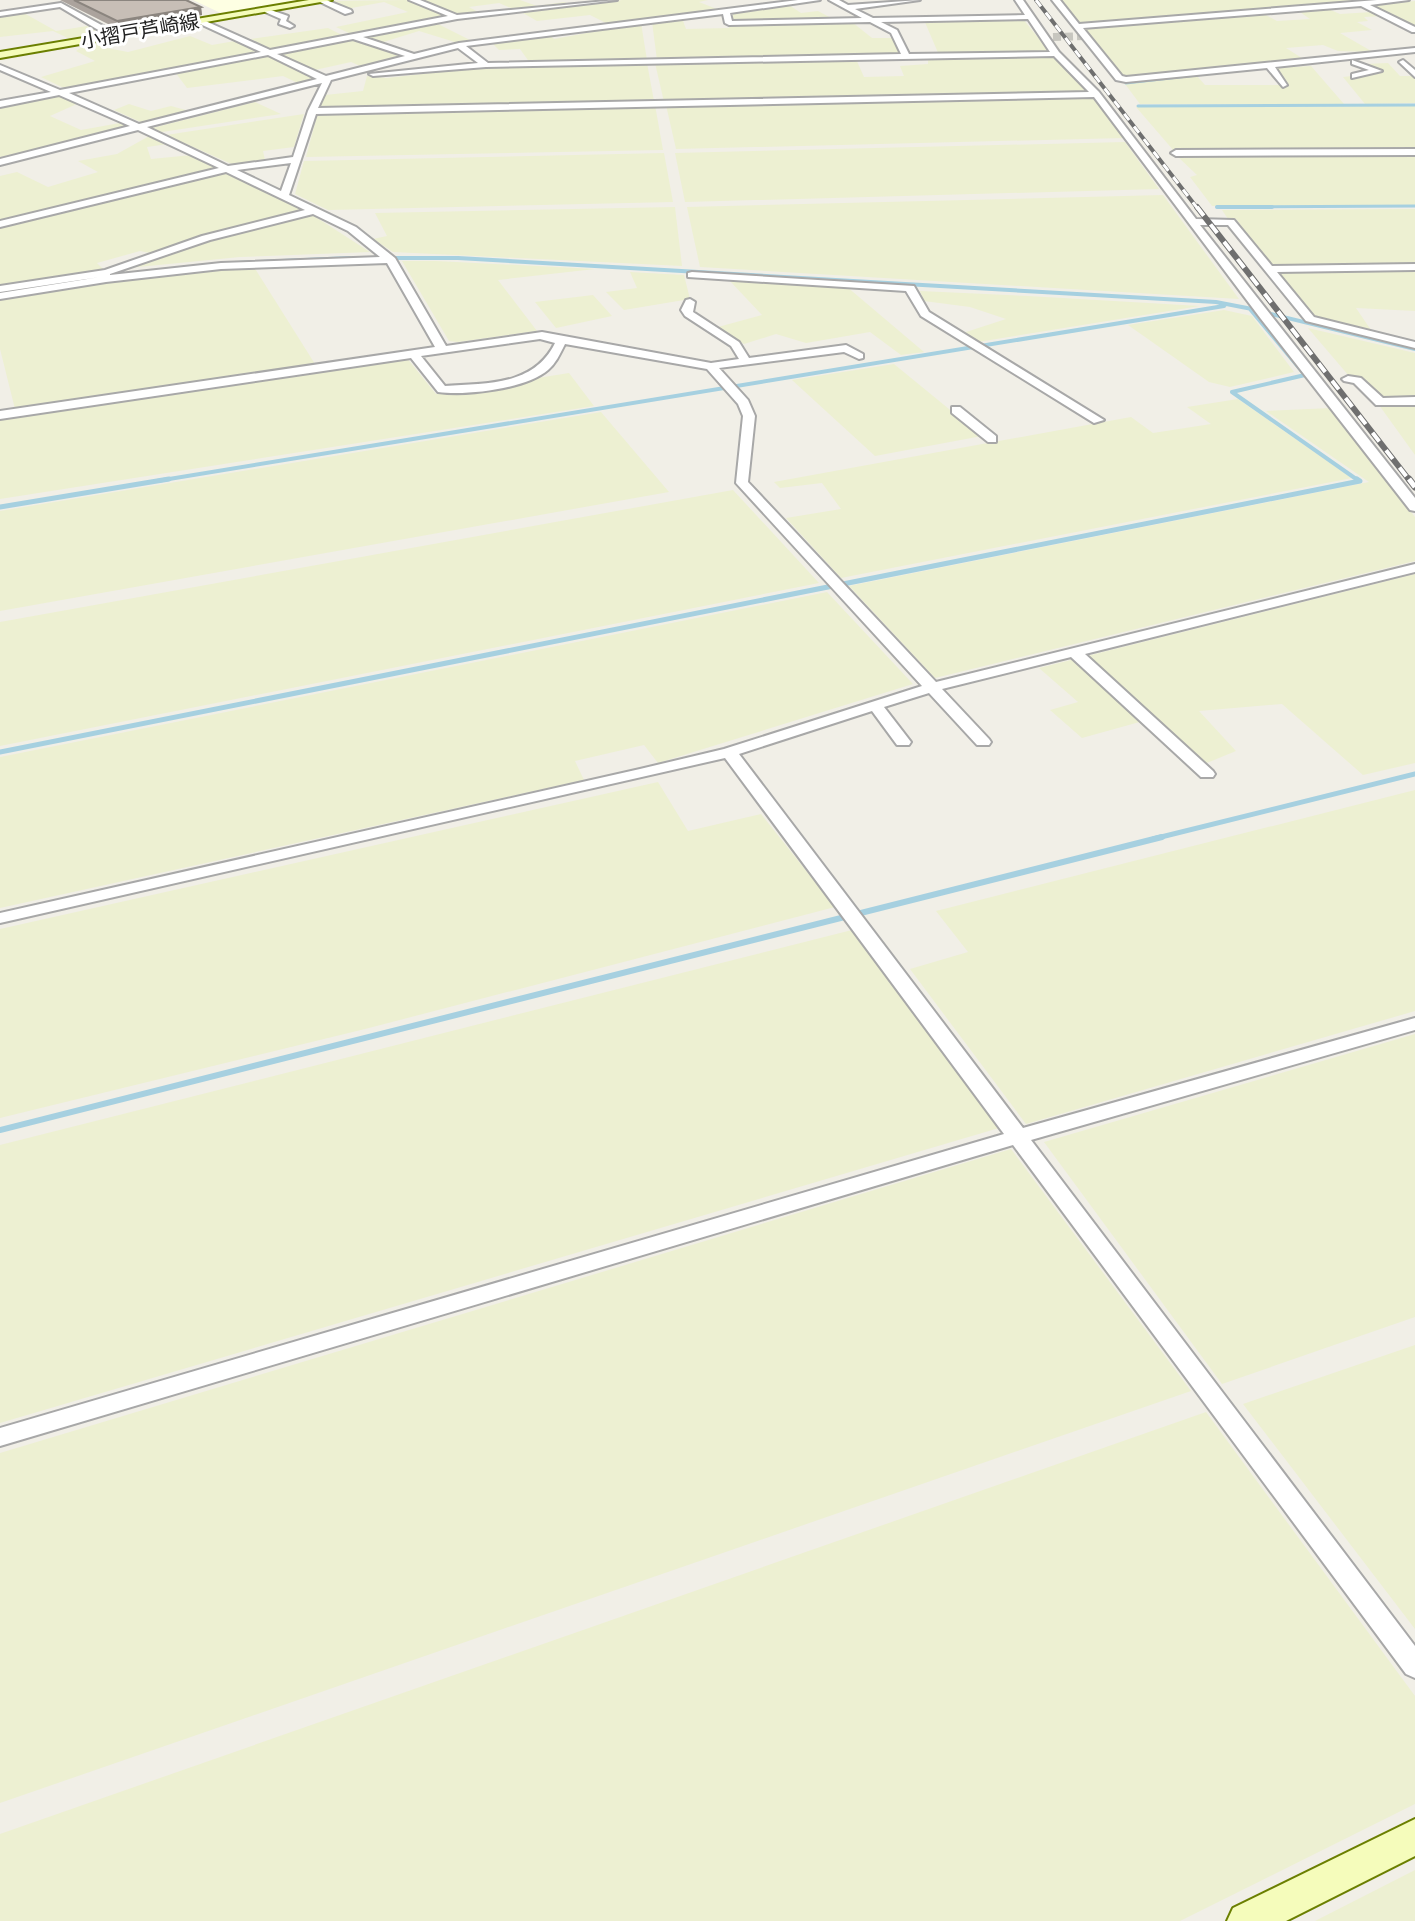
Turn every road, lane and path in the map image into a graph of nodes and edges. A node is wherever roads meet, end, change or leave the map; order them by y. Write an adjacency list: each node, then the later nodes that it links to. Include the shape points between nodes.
1 (325, 0): 12 (main road, 小摺戸芦崎線); 14 (street)
2 (413, 0): 17 (street)
3 (613, 0): 17 (street)
4 (816, 0): 13 (street)
5 (833, 0): 11 (street)
6 (913, 0): 11 (street)
7 (1019, 0): 19 (street)
8 (1056, 0): 22 (street)
9 (1405, 0): 10 (street)
10 (1358, 2): 22 (street); 24 (street)
11 (848, 7): 18 (street)
12 (268, 10): 16 (main road, 小摺戸芦崎線); 21 (street)
13 (726, 11): 18 (street, via 729,23); 27 (street)
14 (348, 12)
15 (0, 14): 25 (street, via 61,5)
16 (203, 16): 25 (main road, 小摺戸芦崎線); 30 (street)
17 (457, 17): 20 (street); 26 (street)
18 (873, 20): 19 (street); 33 (street, via 894,32)
19 (1031, 20): 31 (street); 36 (street, via 1051,37)
20 (472, 23)
21 (290, 26)
22 (1078, 26): 43 (street, via 1119,78)
23 (486, 29): 27 (street)
24 (1415, 30)
25 (113, 35): 32 (main road, 小摺戸芦崎線)
26 (352, 36): 30 (street); 34 (street)
27 (509, 37): 28 (street)
28 (459, 45): 34 (street); 39 (street)
29 (1415, 50): 35 (street)
30 (268, 52): 46 (street); 49 (street)
31 (1056, 54): 33 (street); 36 (street)
32 (0, 55)
33 (906, 56): 39 (street)
34 (414, 57): 42 (street)
35 (1350, 60): 37 (street); 40 (street); 45 (street, via 1378,71)
36 (1063, 62): 50 (street)
37 (1403, 62): 38 (street); 44 (street)
38 (1415, 62)
39 (486, 65): 42 (street, via 394,75)
40 (1270, 66): 43 (street); 48 (street)
41 (2, 69): 49 (street)
42 (358, 72): 46 (street)
43 (1209, 72): 47 (street)
44 (1415, 75)
45 (1355, 76)
46 (327, 80): 52 (street); 53 (street)
47 (1218, 84)
48 (1283, 85)
49 (62, 92): 51 (street); 53 (street)
50 (1096, 94): 52 (street); 61 (street)
51 (0, 104)
52 (312, 111): 56 (street)
53 (143, 128): 57 (street); 58 (street)
54 (1415, 152): 55 (street)
55 (1176, 153)
56 (297, 159): 58 (street); 59 (street)
57 (0, 162)
58 (230, 168): 59 (street); 62 (street)
59 (285, 194): 60 (street)
60 (316, 210): 63 (street, via 352,229); 67 (street, via 206,238)
61 (1195, 222): 65 (street, via 1231,222); 84 (street)
62 (0, 224)
63 (391, 260): 67 (street); 73 (street)
64 (1415, 267): 65 (street)
65 (1269, 269): 72 (street, via 1310,319)
66 (692, 275): 82 (street, via 910,288 925,314)
67 (105, 276): 68 (street); 69 (street)
68 (0, 289)
69 (0, 296)
70 (690, 302): 76 (street, via 689,314 735,344)
71 (561, 341): 73 (street, via 542,335); 74 (street, via 556,359 527,379 442,390); 77 (street)
72 (1415, 345)
73 (442, 349): 74 (street)
74 (413, 353): 81 (street)
75 (859, 356): 76 (street, via 846,348)
76 (746, 362): 77 (street)
77 (711, 366): 87 (street, via 749,416 742,483)
78 (1348, 379): 79 (street, via 1357,380 1380,402)
79 (1415, 401)
80 (956, 410): 83 (street)
81 (0, 415)
82 (1098, 420)
83 (992, 439)
84 (1415, 507)
85 (1415, 568): 86 (street)
86 (1074, 652): 87 (street); 92 (street)
87 (930, 688): 88 (street); 90 (street)
88 (874, 704): 89 (street); 91 (street)
89 (903, 742)
90 (983, 742)
91 (729, 752): 93 (street); 95 (street)
92 (1207, 774)
93 (0, 918)
94 (1415, 1024): 95 (street)
95 (1020, 1136): 96 (street); 97 (street)
96 (0, 1437)
97 (1415, 1666)
98 (1415, 1837): 99 (main road)
99 (1246, 1921)

